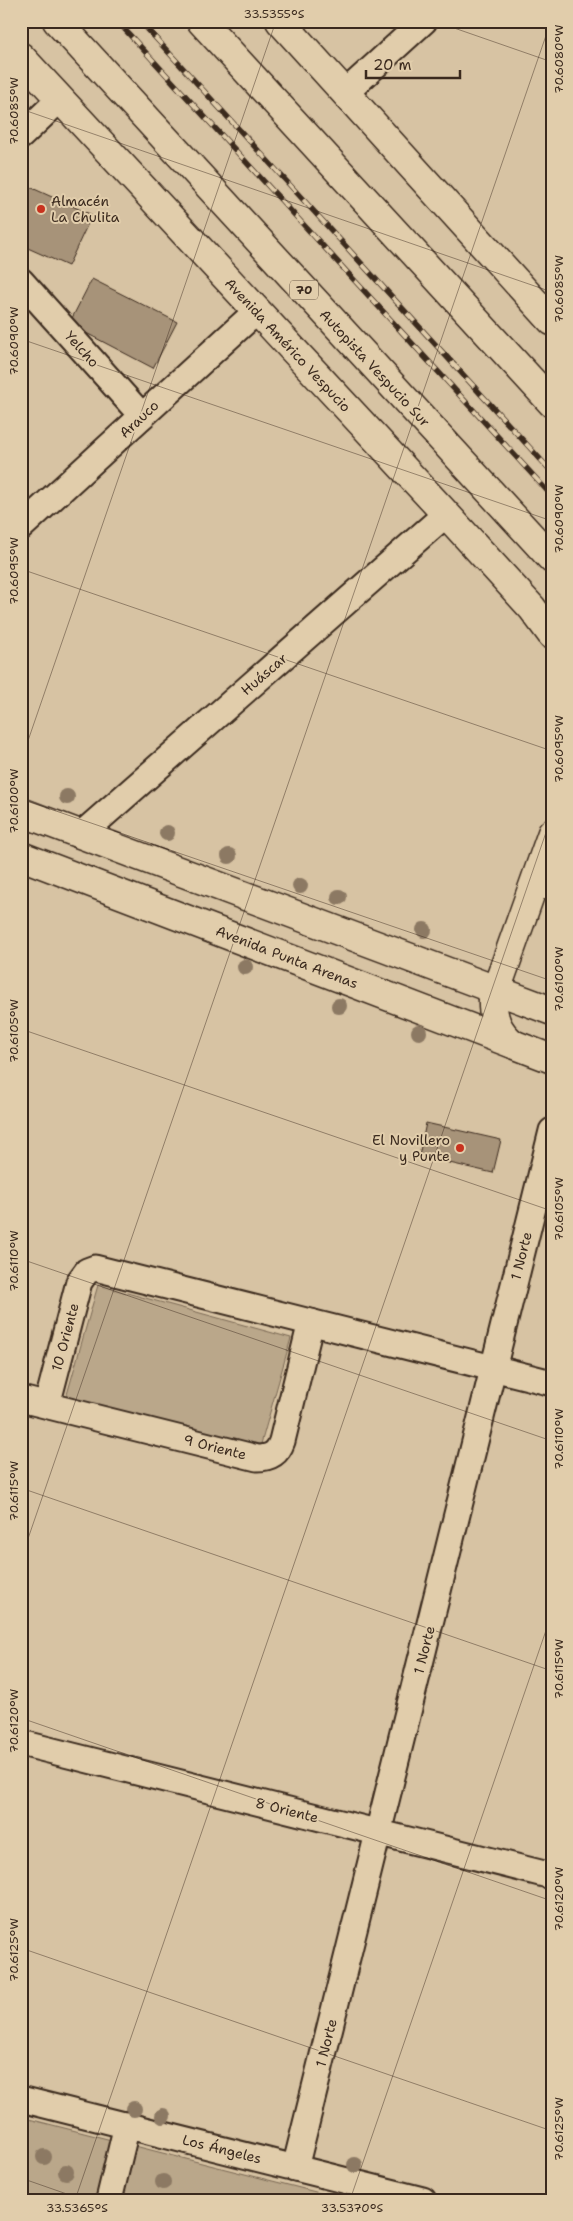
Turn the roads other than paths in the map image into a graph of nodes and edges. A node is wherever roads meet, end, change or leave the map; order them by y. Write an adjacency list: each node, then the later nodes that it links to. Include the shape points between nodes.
1 (57, 21): 16 (main road, Autopista Vespucio Sur / 70)
2 (201, 21): 12 (main road)
3 (280, 21): 6 (main road)
4 (424, 21): 6 (street)
5 (21, 57): 7 (main road, Avenida Américo Vespucio)
6 (345, 94): 11 (main road)
7 (60, 99): 8 (street); 10 (main road, Avenida Américo Vespucio)
8 (21, 136)
9 (21, 281): 13 (street, Yelcho)
10 (257, 311): 13 (street, Arauco); 14 (main road, Avenida Américo Vespucio)
11 (552, 322)
12 (552, 403)
13 (142, 416): 15 (street, Arauco)
14 (446, 514): 17 (main road, Avenida Américo Vespucio, via 532,608); 20 (street, Huáscar)
15 (21, 527)
16 (552, 559)
17 (552, 635)
18 (21, 812): 20 (main road)
19 (552, 833): 22 (main road)
20 (82, 834): 23 (main road)
21 (21, 856): 25 (main road, Avenida Punta Arenas)
22 (541, 894): 23 (main road)
23 (495, 989): 24 (main road); 25 (main road, via 495,1020)
24 (552, 1011)
25 (512, 1044): 26 (main road, Avenida Punta Arenas)
26 (552, 1059)
27 (552, 1131): 29 (street, 1 Norte)
28 (311, 1322): 29 (street); 32 (street, 10 Oriente, via 95,1268 87,1271 79,1282); 32 (street, 9 Oriente, via 282,1441 279,1449 266,1458)
29 (493, 1368): 30 (street); 34 (street, 1 Norte)
30 (552, 1383)
31 (21, 1399): 32 (street, 9 Oriente)
32 (47, 1405)
33 (21, 1743): 34 (street, 8 Oriente)
34 (378, 1833): 35 (street, 8 Oriente); 38 (street, 1 Norte)
35 (552, 1876)
36 (21, 2099): 37 (street, Los Ángeles)
37 (127, 2125): 38 (street, Los Ángeles); 40 (street)
38 (295, 2168): 39 (street, Los Ángeles)
39 (384, 2195): 41 (street, Los Ángeles)
40 (109, 2200)
41 (423, 2200)

